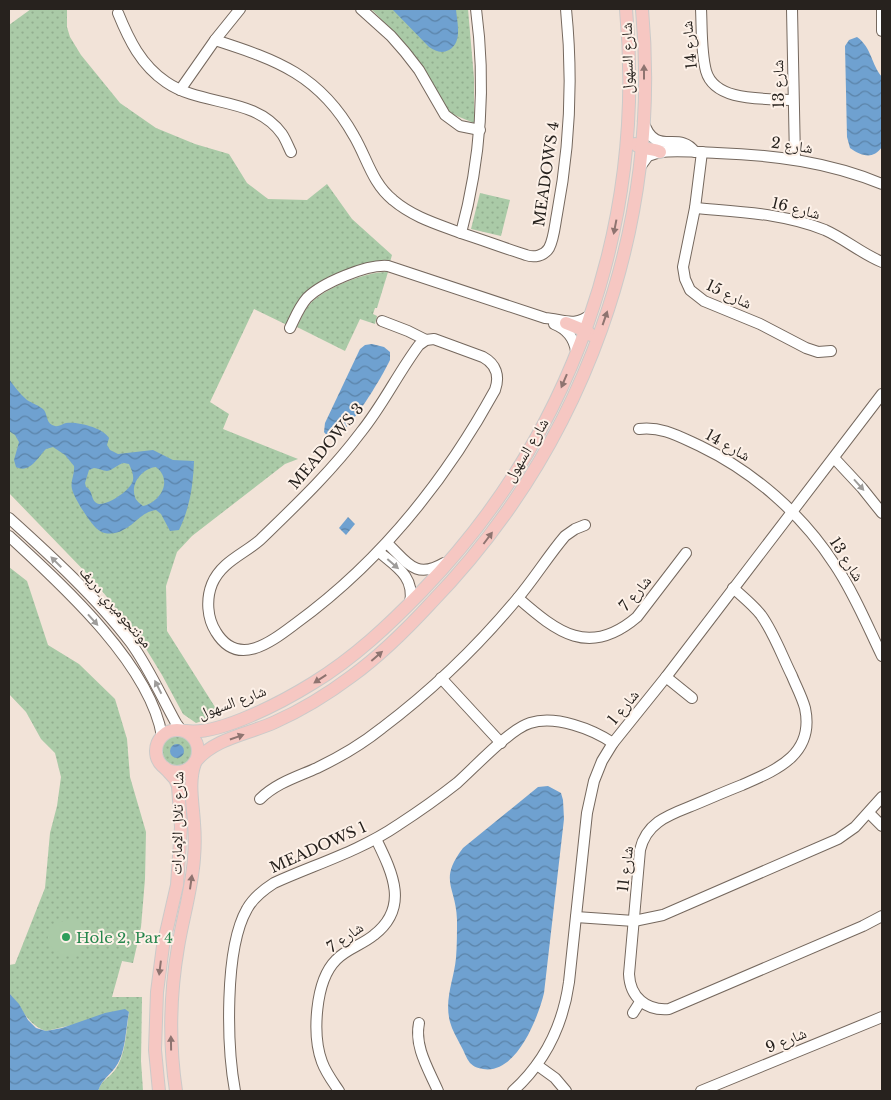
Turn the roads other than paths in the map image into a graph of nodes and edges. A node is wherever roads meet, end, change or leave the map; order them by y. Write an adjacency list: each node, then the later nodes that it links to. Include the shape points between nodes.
1 (240, 9): 12 (street)
2 (361, 9): 17 (street, via 406,52 445,115 460,126)
3 (476, 9): 17 (street, via 481,71)
4 (566, 9): 26 (street, MEADOWS 4, via 570,84 568,128 561,193 549,248 541,255 531,257)
5 (626, 9): 13 (main road, شارع السهول)
6 (642, 9): 16 (main road, شارع السهول, one-way to 6)
7 (701, 9): 15 (street, شارع 14, via 705,65 714,85 733,95)
8 (792, 9): 15 (street, شارع 13)
9 (882, 9): 11 (street)
10 (118, 13): 14 (street, via 142,59 166,82)
11 (882, 31)
12 (215, 40): 14 (street); 26 (street, MEADOWS 4, via 273,60 312,84 344,118 372,175 391,199 416,216)
13 (630, 70): 18 (main road, via 633,138); 28 (main road, شارع السهول, one-way to 28, via 620,198 607,262)
14 (180, 90): 20 (street, via 248,108 262,115 283,135)
15 (793, 100): 22 (street, شارع 13)
16 (643, 121): 18 (main road, شارع السهول); 19 (street, via 650,137)
17 (480, 130): 26 (street, via 474,179)
18 (641, 148): 19 (main road); 23 (main road, شارع السهول)
19 (664, 149): 21 (street, via 685,144); 21 (street, via 675,157); 23 (street, via 648,156)
20 (291, 152)
21 (696, 152): 22 (street, شارع 2); 25 (street, شارع 15)
22 (795, 160): 24 (street, شارع 2, via 844,170)
23 (640, 167): 37 (main road, شارع السهول, one-way to 23, via 596,344 621,268)
24 (882, 184)
25 (695, 208): 27 (street, شارع 16, via 793,220 836,235); 36 (street, شارع 15, via 683,267 685,279 694,294 806,348 818,352)
26 (461, 232)
27 (882, 262)
28 (591, 314): 31 (street, via 577,322); 33 (main road, شارع السهول)
29 (545, 318): 31 (street); 32 (street, via 388,266 376,266 362,269 314,292 302,305); 35 (street, via 569,334)
30 (382, 321): 34 (street)
31 (566, 322): 33 (main road)
32 (290, 328)
33 (585, 330): 35 (main road, شارع السهول); 37 (main road, via 592,339)
34 (426, 340): 46 (street, MEADOWS 3, via 434,339 489,360 496,371 497,384 457,453); 47 (street, MEADOWS 3, via 416,348 361,432 320,482 256,543 219,571 209,594 213,628 234,649 246,650 264,645 320,605)
35 (576, 351): 49 (main road, شارع السهول, one-way to 49, via 562,388 526,456)
36 (831, 351)
37 (575, 392): 63 (main road, شارع السهول, one-way to 37, via 213,746 276,722 322,697 381,652 421,614 464,567 508,510 542,458)
38 (882, 394): 40 (street, شارع 1)
39 (640, 429): 41 (street, شارع 14, via 663,429 716,454 757,480)
40 (834, 458): 41 (street, شارع 1); 42 (street, one-way to 42)
41 (791, 512): 52 (street, شارع 1); 55 (street, شارع 13, via 835,564)
42 (882, 513)
43 (9, 518): 59 (street, مونتجوميري دريف, one-way to 43, via 176,723 144,662 121,631)
44 (585, 525): 53 (street, via 565,536)
45 (9, 536): 60 (street, مونتجوميري دريف, one-way to 60, via 73,598 120,652 156,711)
46 (387, 543): 47 (street, MEADOWS 3); 50 (street)
47 (379, 552): 51 (street, one-way to 51)
48 (686, 553): 53 (street, شارع 7, via 637,617 607,635 584,637 561,632)
49 (451, 560): 50 (street, via 432,570); 54 (main road, شارع السهول)
50 (414, 568): 51 (street)
51 (406, 577): 54 (street, via 412,590)
52 (733, 588): 56 (street, شارع 1); 72 (street, شارع 11, via 754,608 770,631 802,699 809,731 783,766 664,817 653,825 640,850)
53 (518, 598): 57 (street)
54 (410, 603): 59 (main road, شارع السهول, one-way to 59, via 344,663 296,693 212,730)
55 (882, 656)
56 (666, 677): 58 (street); 62 (street, شارع 1)
57 (442, 678): 61 (street); 66 (street, via 366,740 277,786)
58 (692, 698)
59 (184, 730): 60 (main road, via 171,730); 63 (main road, via 198,744)
60 (162, 736): 64 (main road, via 156,753)
61 (501, 743): 62 (street, MEADOWS 1, via 521,726 545,721 584,727); 69 (street, MEADOWS 1, via 443,794)
62 (614, 743): 71 (street, شارع 1, via 598,771 588,802)
63 (195, 762): 64 (main road, via 181,772); 79 (main road, شارع تلال الإمارات, one-way to 63, via 171,1051 173,994 177,950 194,858 191,776)
64 (165, 768): 78 (main road, شارع تلال الإمارات, one-way to 78, via 178,786 182,827 177,885 163,946 157,992)
65 (882, 797): 67 (street)
66 (260, 799)
67 (869, 813): 68 (street); 72 (street, via 847,834 829,844 663,915)
68 (882, 826)
69 (376, 839): 80 (street, MEADOWS 1, via 274,882 262,890 247,910 238,934 230,1001 229,1042); 81 (street, شارع 7, via 393,876 393,908 375,935 342,954 330,966 318,996 319,1054)
70 (882, 916): 73 (street, via 669,1009 654,1008)
71 (576, 917): 72 (street); 77 (street, شارع 1, via 566,1004 556,1032)
72 (634, 920): 73 (street, شارع 11, via 629,982)
73 (640, 1002): 74 (street)
74 (634, 1013)
75 (882, 1017): 85 (street, شارع 9)
76 (419, 1023): 82 (street, via 419,1044)
77 (537, 1065): 83 (street, شارع 1); 84 (street)
78 (158, 1091)
79 (176, 1091)
80 (235, 1091)
81 (339, 1091)
82 (438, 1091)
83 (513, 1091)
84 (566, 1091)
85 (700, 1091)

